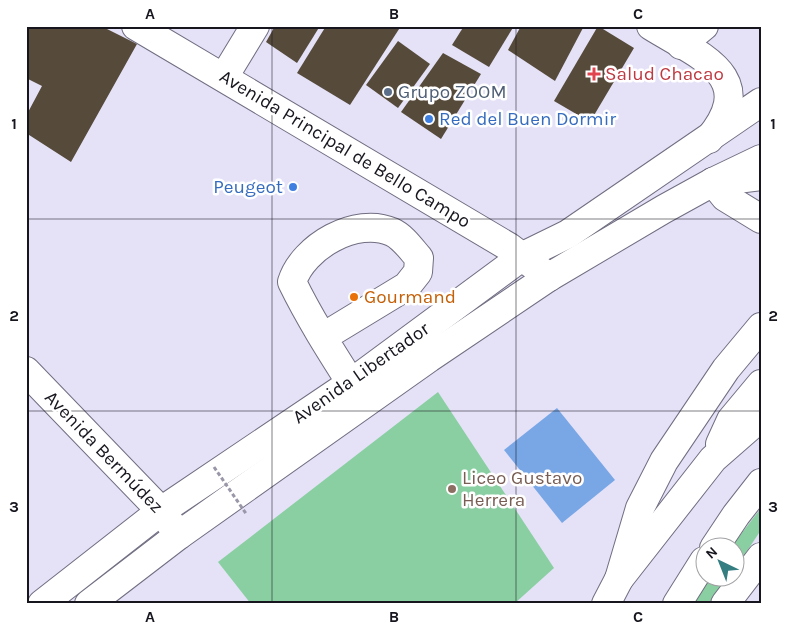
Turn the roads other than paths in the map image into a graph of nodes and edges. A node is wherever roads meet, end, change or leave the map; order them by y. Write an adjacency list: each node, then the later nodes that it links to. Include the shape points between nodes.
1 (651, 26): 5 (main road)
2 (704, 26): 5 (main road)
3 (153, 30): 6 (main road, Avenida Principal de Bello Campo)
4 (245, 30): 6 (main road)
5 (682, 45): 8 (main road, via 714,67 728,84 728,109)
6 (224, 77): 13 (main road, Avenida Principal de Bello Campo)
7 (761, 102): 8 (main road, Avenida Libertador)
8 (709, 139): 13 (main road, Avenida Libertador, via 568,234)
9 (761, 160): 11 (main road, Avenida Libertador)
10 (761, 176): 11 (main road)
11 (712, 182): 12 (main road, via 725,197); 14 (main road, Avenida Libertador)
12 (761, 219)
13 (523, 256): 14 (main road, Avenida Principal de Bello Campo); 18 (main road, Avenida Libertador)
14 (549, 277): 24 (main road, Avenida Libertador)
15 (761, 327): 28 (main road, via 726,369 664,461 640,508)
16 (323, 337): 16 (main road, via 407,286 418,272 419,258 402,239 372,227 355,228 323,245 296,269 292,282); 18 (main road)
17 (26, 371): 23 (main road, Avenida Bermúdez)
18 (351, 382): 23 (main road, Avenida Libertador)
19 (761, 384): 21 (main road, via 731,420)
20 (761, 416): 21 (main road)
21 (713, 459): 28 (main road)
22 (761, 483): 25 (main road)
23 (160, 510): 24 (main road, Avenida Bermúdez); 29 (main road, Avenida Libertador)
24 (179, 535): 30 (main road, Avenida Libertador)
25 (721, 538)
26 (761, 557): 33 (main road)
27 (694, 578): 32 (main road)
28 (619, 579): 31 (main road)
29 (42, 604)
30 (89, 604)
31 (606, 604)
32 (677, 604)
33 (725, 604)

